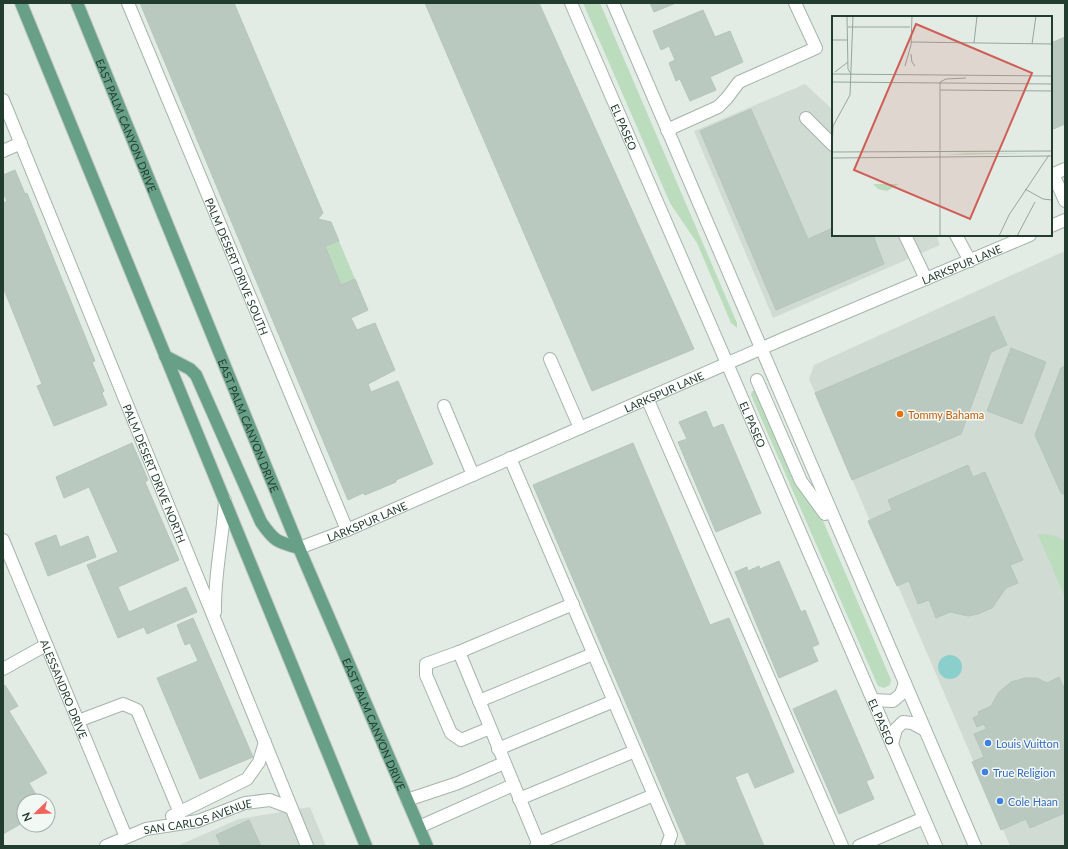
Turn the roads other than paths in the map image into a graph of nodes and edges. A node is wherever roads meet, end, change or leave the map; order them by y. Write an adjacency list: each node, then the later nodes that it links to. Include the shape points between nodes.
1 (21, 3): 24 (main road)
2 (77, 3): 37 (main road, EAST PALM CANYON DRIVE)
3 (128, 3): 35 (street, PALM DESERT DRIVE SOUTH)
4 (571, 3): 26 (street, EL PASEO)
5 (613, 3): 9 (street)
6 (795, 3): 9 (street, via 816,48 739,82 718,107)
7 (3, 100): 10 (street, PALM DESERT DRIVE NORTH)
8 (806, 118): 11 (street)
9 (667, 130): 23 (street)
10 (21, 144): 12 (street); 39 (street, PALM DESERT DRIVE NORTH)
11 (832, 144)
12 (3, 151)
13 (1065, 169): 14 (street)
14 (1052, 174): 15 (street)
15 (1065, 202)
16 (1065, 220): 17 (street)
17 (1052, 226)
18 (905, 236): 22 (street)
19 (957, 236): 21 (street)
20 (1028, 236): 21 (street, LARKSPUR LANE)
21 (970, 260): 22 (street, LARKSPUR LANE)
22 (926, 279): 23 (street, LARKSPUR LANE)
23 (760, 349): 26 (street, LARKSPUR LANE); 34 (street)
24 (165, 356): 33 (main road); 37 (main road, via 196,375 268,533 276,542)
25 (550, 359): 30 (street)
26 (728, 363): 28 (street, LARKSPUR LANE); 45 (street, EL PASEO)
27 (757, 380): 34 (street, via 801,480 829,520)
28 (647, 398): 30 (street, LARKSPUR LANE); 72 (street)
29 (444, 406): 32 (street)
30 (580, 428): 31 (street, LARKSPUR LANE)
31 (510, 458): 32 (street, LARKSPUR LANE); 38 (street)
32 (473, 475): 35 (street, LARKSPUR LANE)
33 (224, 500): 39 (street, via 215,595); 70 (main road)
34 (838, 528): 44 (street)
35 (347, 530): 37 (street, LARKSPUR LANE)
36 (3, 540): 40 (street, ALESSANDRO DRIVE)
37 (299, 548): 59 (main road, EAST PALM CANYON DRIVE)
38 (572, 604): 41 (street); 42 (street)
39 (216, 622): 51 (street, PALM DESERT DRIVE NORTH)
40 (46, 645): 43 (street); 48 (street, ALESSANDRO DRIVE)
41 (459, 652): 46 (street); 49 (street, via 426,664 426,675 451,733 461,740)
42 (594, 654): 46 (street); 47 (street)
43 (3, 669)
44 (905, 683): 45 (street, via 901,694 893,701); 50 (street)
45 (873, 700): 52 (street, EL PASEO)
46 (479, 701): 49 (street)
47 (614, 701): 53 (street); 54 (street)
48 (78, 720): 61 (street, via 123,704 137,710); 65 (street, ALESSANDRO DRIVE)
49 (490, 728): 53 (street)
50 (925, 730): 52 (street, via 912,723 903,722 896,729); 75 (street)
51 (265, 742): 60 (street, PALM DESERT DRIVE NORTH); 61 (street, via 259,762 247,779)
52 (892, 744): 62 (street, EL PASEO)
53 (498, 749): 55 (street)
54 (635, 751): 57 (street); 58 (street)
55 (504, 762): 56 (street); 59 (street, via 458,783)
56 (513, 785): 58 (street); 63 (street)
57 (654, 795): 66 (street); 67 (street)
58 (519, 799): 67 (street)
59 (407, 800): 63 (main road, EAST PALM CANYON DRIVE)
60 (292, 808): 64 (street, SAN CARLOS AVENUE, via 270,800 245,803 198,822); 69 (street, PALM DESERT DRIVE NORTH)
61 (180, 813): 64 (street)
62 (924, 818): 73 (street); 74 (street, EL PASEO)
63 (418, 827): 71 (main road, EAST PALM CANYON DRIVE)
64 (146, 829): 65 (street, SAN CARLOS AVENUE)
65 (126, 837): 68 (street, SAN CARLOS AVENUE)
66 (669, 840)
67 (537, 845)
68 (106, 846)
69 (307, 846)
70 (366, 846)
71 (427, 846)
72 (842, 846)
73 (859, 846)
74 (936, 846)
75 (975, 846)

